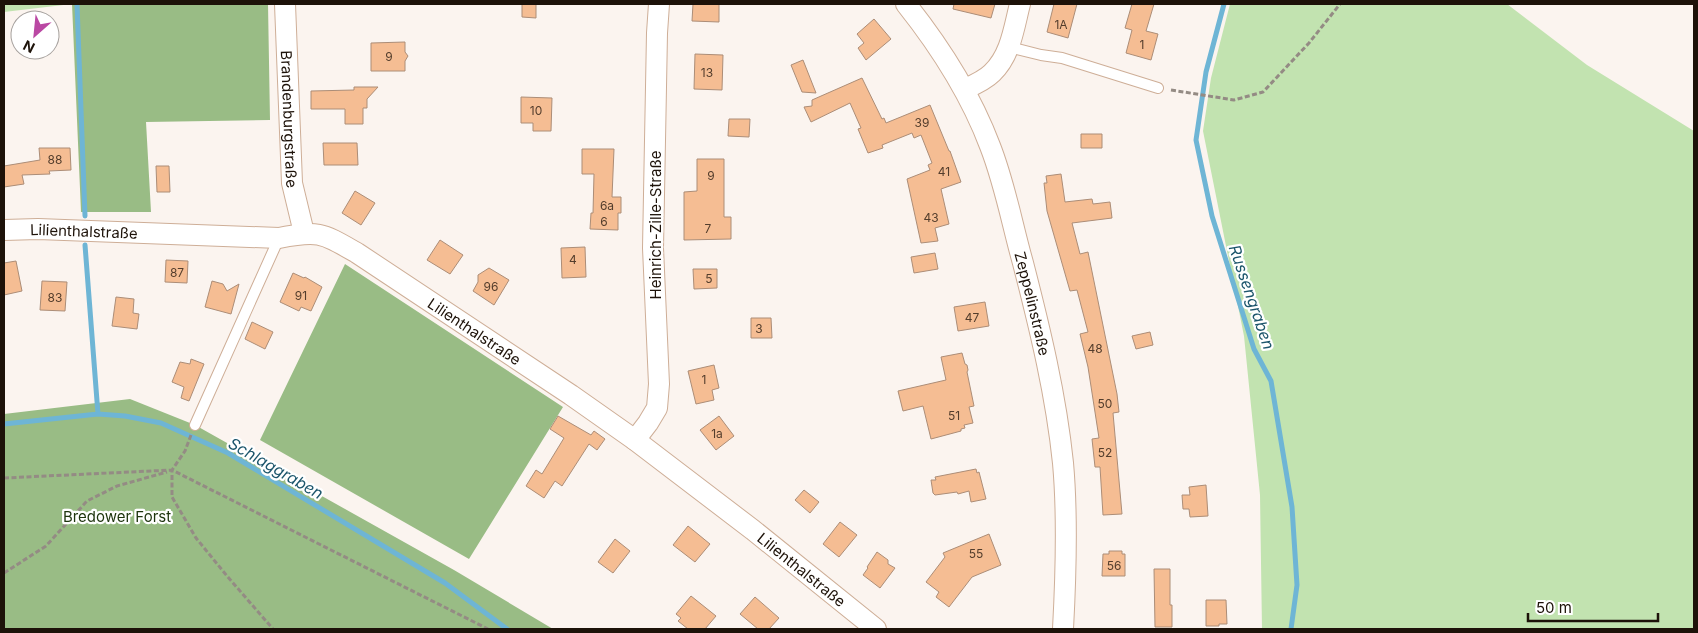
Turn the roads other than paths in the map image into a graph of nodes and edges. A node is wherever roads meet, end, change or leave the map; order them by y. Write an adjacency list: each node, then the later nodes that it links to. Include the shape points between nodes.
1 (285, 4): 9 (street, Brandenburgstraße, via 292,183)
2 (659, 4): 12 (street, Heinrich-Zille-Straße, via 653,248 659,384 656,408)
3 (906, 4): 7 (street, Zeppelinstraße, via 928,31)
4 (1020, 4): 5 (street)
5 (1009, 47): 6 (lane, via 1062,58); 7 (street, via 992,73)
6 (1158, 88)
7 (965, 89): 14 (street, Zeppelinstraße, via 1001,180 1041,333 1062,463 1066,580)
8 (4, 230): 10 (street, Lilienthalstraße, via 38,228)
9 (304, 233): 10 (street, Lilienthalstraße); 12 (street, Lilienthalstraße, via 328,236 356,253)
10 (279, 238): 11 (lane)
11 (196, 425)
12 (634, 440): 13 (street, Lilienthalstraße, via 746,524)
13 (876, 629)
14 (1063, 629)

